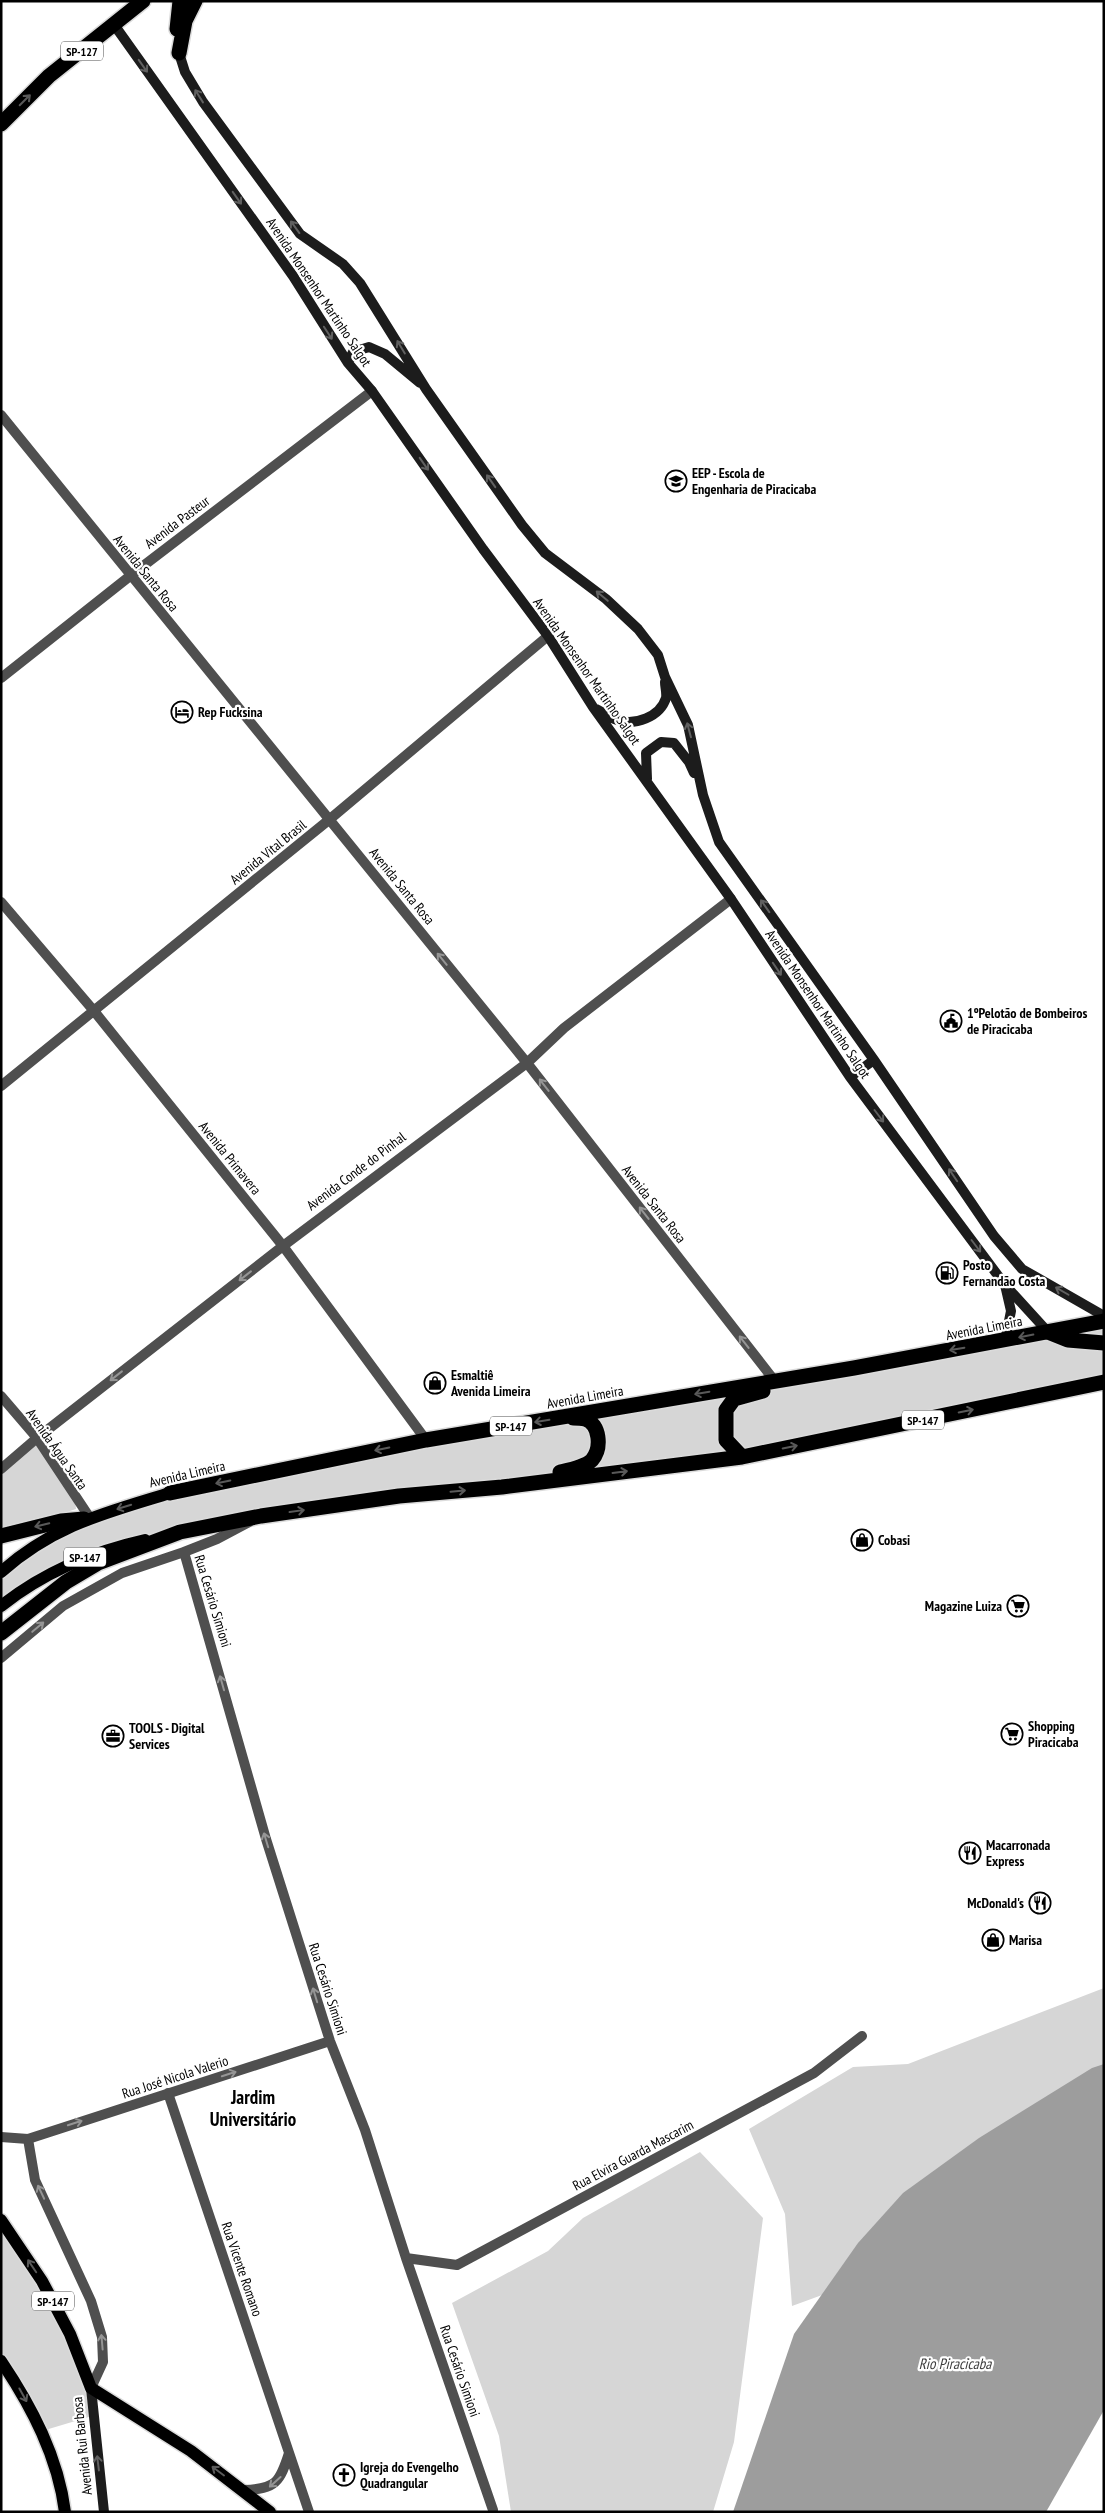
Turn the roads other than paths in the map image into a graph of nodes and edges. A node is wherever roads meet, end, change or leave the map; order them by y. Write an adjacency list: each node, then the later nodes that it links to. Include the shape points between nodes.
1 (144, 1): 4 (highway, SP-127)
2 (180, 1): 5 (highway)
3 (195, 1): 5 (highway, via 185,20)
4 (115, 26): 6 (highway, SP-127, one-way to 4, via 49,76); 7 (main road, Avenida Monsenhor Martinho Salgot / SP-127, one-way to 7, via 293,276)
5 (179, 53): 8 (main road, Avenida Monsenhor Martinho Salgot, one-way to 5, via 360,283 343,264 300,234 238,152 185,72)
6 (1, 124)
7 (348, 363): 8 (main road, via 353,352 369,347 385,354); 9 (main road, Avenida Monsenhor Martinho Salgot / SP-127)
8 (426, 389): 13 (main road, Avenida Monsenhor Martinho Salgot, one-way to 8, via 658,656 638,629 606,599 545,553)
9 (372, 391): 11 (street, Avenida Pasteur); 12 (main road, Avenida Monsenhor Martinho Salgot / SP-127, one-way to 12)
10 (1, 415): 11 (street, Avenida Santa Rosa)
11 (130, 576): 14 (street, Avenida Pasteur); 18 (street, Avenida Santa Rosa)
12 (548, 636): 15 (main road, Avenida Monsenhor Martinho Salgot / SP-127); 18 (street, Avenida Vital Brasil)
13 (665, 677): 15 (main road, via 666,696 662,704 642,720 617,720); 17 (main road, Avenida Monsenhor Martinho Salgot, one-way to 13, via 688,725)
14 (1, 678)
15 (593, 707): 16 (main road, Avenida Monsenhor Martinho Salgot / SP-127)
16 (646, 779): 17 (main road, via 646,753 661,742 674,743 689,762); 19 (main road, Avenida Monsenhor Martinho Salgot / SP-127)
17 (703, 795): 22 (main road, Avenida Monsenhor Martinho Salgot, one-way to 17, via 719,842)
18 (330, 820): 21 (street, Avenida Vital Brasil); 23 (street, Avenida Santa Rosa, one-way to 18)
19 (731, 899): 23 (street, Avenida Conde do Pinhal, via 564,1028); 24 (main road, Avenida Monsenhor Martinho Salgot / SP-127, one-way to 24)
20 (1, 902): 21 (street, Avenida Primavera)
21 (94, 1011): 25 (street, Avenida Vital Brasil); 26 (street, Avenida Primavera)
22 (874, 1060): 24 (main road); 28 (main road, Avenida Monsenhor Martinho Salgot, one-way to 22, via 1022,1269 994,1236)
23 (527, 1063): 26 (street, Avenida Conde do Pinhal); 34 (street, Avenida Santa Rosa, one-way to 23)
24 (850, 1076): 27 (main road, Avenida Monsenhor Martinho Salgot / SP-127, one-way to 27)
25 (1, 1086)
26 (283, 1246): 38 (street, Avenida Conde do Pinhal, one-way to 38); 39 (street, Avenida Primavera)
27 (1005, 1285): 30 (main road); 31 (main road, Avenida Monsenhor Martinho Salgot / SP-127, via 1011,1311)
28 (1104, 1316)
29 (1104, 1321): 30 (highway, Avenida Limeira / SP-147)
30 (1048, 1332): 31 (highway, Avenida Limeira / SP-147, one-way to 31); 32 (highway, via 1068,1340)
31 (1005, 1341): 33 (highway, Avenida Limeira / SP-147, one-way to 33)
32 (1104, 1343)
33 (854, 1368): 34 (highway, Avenida Limeira / SP-147); 40 (highway, via 734,1398 726,1410 725,1435)
34 (774, 1380): 37 (highway, Avenida Limeira / SP-147, one-way to 37)
35 (1104, 1382): 40 (highway, SP-147, one-way to 35)
36 (1, 1396): 38 (street, Avenida Água Santa)
37 (562, 1417): 39 (highway, Avenida Limeira / SP-147, one-way to 39); 42 (highway, via 585,1419 593,1425 598,1434 598,1448 592,1460 576,1468)
38 (37, 1438): 41 (street, Avenida Conde do Pinhal); 45 (street, Avenida Água Santa)
39 (426, 1440): 43 (highway, Avenida Limeira / SP-147, one-way to 43)
40 (742, 1456): 42 (highway, SP-147, one-way to 40)
41 (1, 1469)
42 (502, 1487): 44 (highway, SP-147, one-way to 42, via 399,1496)
43 (170, 1493): 45 (main road, Avenida Limeira / SP-147, one-way to 45)
44 (262, 1516): 46 (highway, SP-147); 48 (street, Rua Cesário Simioni)
45 (87, 1519): 47 (highway, one-way to 47, via 60,1521); 49 (main road, Avenida Limeira / SP-147, via 50,1536)
46 (180, 1532): 50 (main road, SP-147, via 83,1557 52,1571); 51 (highway, via 98,1563 66,1582)
47 (1, 1536)
48 (184, 1552): 52 (street, one-way to 48, via 63,1606 122,1573); 54 (street, Rua Cesário Simioni, one-way to 48, via 266,1839)
49 (1, 1572)
50 (1, 1606)
51 (1, 1633)
52 (1, 1658)
53 (862, 2036): 59 (street, Rua Elvira Guarda Mascarim, via 814,2073 457,2265)
54 (330, 2041): 55 (street, Rua José Nicola Valerio, one-way to 54); 59 (street, Rua Cesário Simioni, via 365,2130)
55 (168, 2093): 57 (street, Rua José Nicola Valerio, one-way to 55); 62 (street, Rua Vicente Romano)
56 (1, 2137): 57 (street, Rua José Nicola Valerio)
57 (28, 2138): 61 (street, one-way to 57, via 103,2362 102,2337 90,2301 35,2180)
58 (1, 2220): 61 (main road, Avenida Rui Barbosa / SP-147, one-way to 58, via 70,2334 42,2280)
59 (406, 2258): 64 (street, Rua Cesário Simioni)
60 (1, 2361): 65 (main road, one-way to 65, via 42,2431 62,2486)
61 (91, 2388): 63 (main road, one-way to 61, via 191,2451); 66 (main road, Avenida Rui Barbosa / SP-147, one-way to 61)
62 (290, 2453): 63 (street, one-way to 63, via 282,2475 271,2487); 68 (street, Rua Vicente Romano)
63 (244, 2490): 67 (main road)
64 (493, 2510)
65 (65, 2512)
66 (104, 2512)
67 (270, 2512)
68 (309, 2512)

